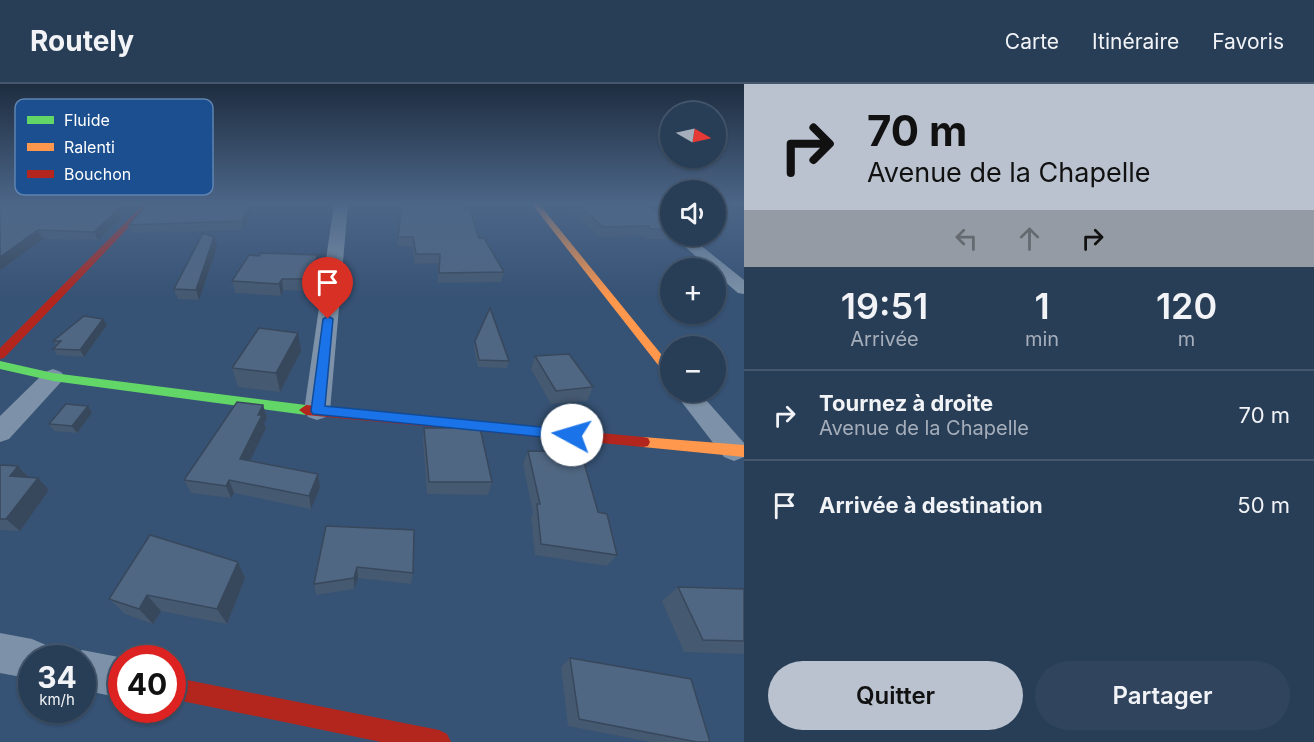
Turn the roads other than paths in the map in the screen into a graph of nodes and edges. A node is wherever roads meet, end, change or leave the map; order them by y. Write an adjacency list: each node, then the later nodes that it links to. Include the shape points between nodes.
1 (118, 235): 6 (street)
2 (337, 235): 11 (street)
3 (560, 235): 7 (street)
4 (692, 246): 5 (street)
5 (744, 289)
6 (0, 355)
7 (660, 360)
8 (0, 365): 9 (street)
9 (53, 377): 11 (street); 12 (street)
10 (695, 402): 13 (street)
11 (317, 411): 13 (street)
12 (0, 432)
13 (739, 451)
14 (0, 653): 15 (street)
15 (18, 656)
16 (186, 691): 17 (street)
17 (439, 742)

